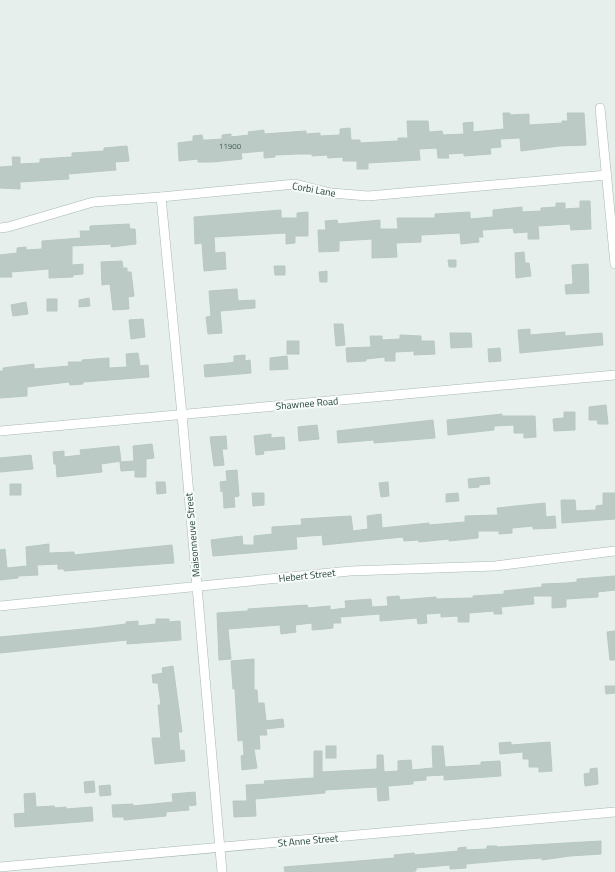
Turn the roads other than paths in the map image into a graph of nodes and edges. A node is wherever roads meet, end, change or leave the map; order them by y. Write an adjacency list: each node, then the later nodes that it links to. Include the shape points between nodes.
1 (600, 108): 2 (street)
2 (607, 175): 3 (street, Corbi Lane, via 368,196 331,193 294,184); 5 (street)
3 (161, 197): 4 (street, Corbi Lane, via 92,202); 7 (street, Maisonneuve Street)
4 (0, 228)
5 (615, 264)
6 (615, 375): 7 (street, Shawnee Road)
7 (182, 415): 8 (street, Shawnee Road); 10 (street, Maisonneuve Street)
8 (0, 432)
9 (615, 551): 10 (street, Hebert Street, via 495,566 350,571)
10 (197, 586): 11 (street, Hebert Street); 13 (street, Maisonneuve Street)
11 (0, 606)
12 (615, 812): 13 (street, St Anne Street)
13 (220, 847): 14 (street, St Anne Street); 15 (street, Maisonneuve Street)
14 (0, 867)
15 (222, 872)

